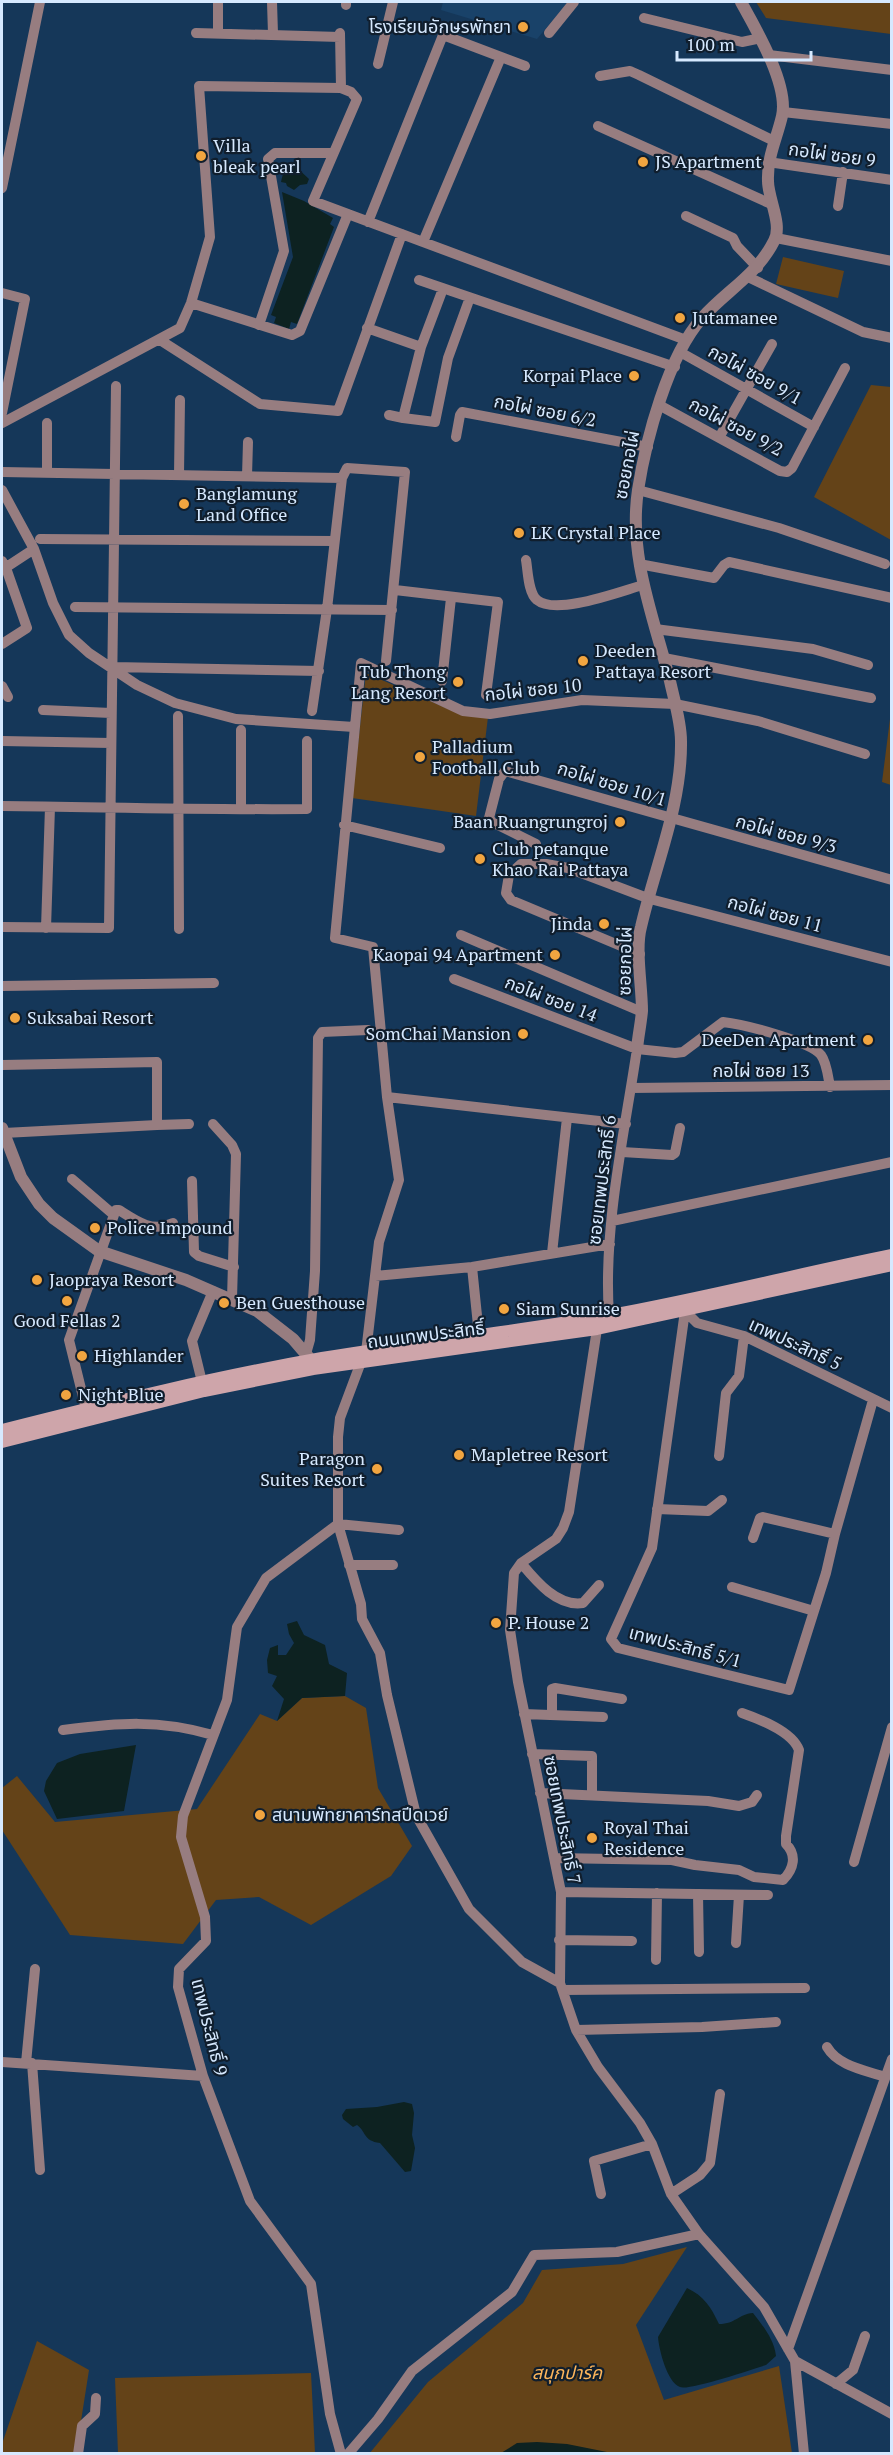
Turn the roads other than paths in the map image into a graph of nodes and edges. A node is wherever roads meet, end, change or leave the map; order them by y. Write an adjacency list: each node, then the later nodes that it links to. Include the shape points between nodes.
1 (40, 2): 28 (street)
2 (218, 2): 9 (street)
3 (272, 2): 11 (street)
4 (393, 2): 15 (street)
5 (574, 2): 10 (street)
6 (741, 2): 12 (street)
7 (644, 18): 12 (street, via 742,42)
8 (196, 33): 9 (street)
9 (218, 33): 11 (street)
10 (549, 33)
11 (273, 34): 19 (street, via 340,35)
12 (761, 38): 13 (street)
13 (769, 55): 17 (street); 20 (street, via 780,87)
14 (501, 57): 16 (street); 33 (street, via 443,35); 36 (street)
15 (378, 64)
16 (525, 66)
17 (891, 70)
18 (600, 76): 23 (street, via 630,71)
19 (341, 88): 24 (street, via 357,99); 42 (street, via 199,86 210,237)
20 (783, 112): 21 (street); 23 (street)
21 (891, 124)
22 (598, 126): 29 (street)
23 (774, 141): 25 (street)
24 (332, 153): 31 (street, via 312,201); 44 (street, via 275,153 268,159 284,251)
25 (768, 162): 26 (street, กอไผ่ ซอย 9); 29 (street)
26 (843, 172): 27 (street, กอไผ่ ซอย 9); 30 (street)
27 (891, 180)
28 (2, 188)
29 (771, 204): 35 (street)
30 (838, 206)
31 (348, 214): 33 (street); 44 (street, via 300,331 292,335)
32 (686, 216): 38 (street, via 733,238)
33 (368, 222): 34 (street)
34 (402, 234): 36 (street); 45 (street)
35 (776, 238): 37 (street); 38 (street, ซอยกอไผ่)
36 (423, 242): 48 (street)
37 (891, 261)
38 (753, 272): 46 (street, via 863,332); 48 (street, ซอยกอไผ่, via 703,317)
39 (419, 280): 52 (street)
40 (2, 293): 58 (street, via 25,299)
41 (441, 294): 50 (street)
42 (191, 303): 44 (street); 47 (street, via 180,328)
43 (468, 303): 60 (street, via 448,358 435,422)
44 (259, 325)
45 (367, 328): 47 (street, via 338,411 260,404); 50 (street)
46 (891, 338)
47 (160, 340): 61 (street)
48 (686, 340): 51 (street, ซอยกอไผ่)
49 (772, 344): 55 (street)
50 (421, 346): 60 (street)
51 (680, 351): 52 (street, ซอยกอไผ่); 55 (street, กอไผ่ ซอย 9/1)
52 (675, 367): 57 (street, ซอยกอไผ่)
53 (845, 368): 63 (street, กอไผ่ ซอย 9/2)
54 (116, 386): 70 (street)
55 (747, 390): 63 (street, กอไผ่ ซอย 9/1); 64 (street)
56 (180, 400): 71 (street)
57 (659, 405): 64 (street, กอไผ่ ซอย 9/2); 67 (street, ซอยกอไผ่)
58 (2, 413)
59 (388, 415): 60 (street)
60 (403, 417)
61 (2, 423)
62 (47, 423): 69 (street)
63 (814, 427): 64 (street, กอไผ่ ซอย 9/2, via 787,472)
64 (720, 436)
65 (456, 437): 67 (street, กอไผ่ ซอย 6/2, via 462,412)
66 (248, 442): 72 (street)
67 (648, 447): 75 (street, ซอยกอไผ่)
68 (2, 472): 69 (street)
69 (47, 472): 70 (street)
70 (114, 474): 71 (street); 77 (street)
71 (179, 475): 72 (street)
72 (247, 476): 73 (street)
73 (342, 478): 78 (street); 85 (street, via 347,468 405,472)
74 (2, 490): 79 (street)
75 (638, 490): 81 (street, ซอยกอไผ่, via 635,524); 82 (street, via 779,528)
76 (40, 539): 77 (street)
77 (114, 540): 78 (street); 88 (street)
78 (334, 541): 90 (street)
79 (34, 549): 83 (street); 97 (street, via 69,635)
80 (526, 560): 84 (street, via 532,593 535,600 544,604 594,600)
81 (639, 564): 84 (street, ซอยกอไผ่); 87 (street, via 714,578 729,562)
82 (885, 564)
83 (3, 567): 93 (street, via 27,628)
84 (643, 585): 92 (street, ซอยกอไผ่)
85 (394, 590): 86 (street); 91 (street)
86 (451, 598): 99 (street); 101 (street, via 498,602)
87 (891, 598)
88 (114, 606): 89 (street); 90 (street); 97 (street)
89 (75, 607)
90 (327, 609): 91 (street); 98 (street)
91 (392, 610): 95 (street)
92 (655, 629): 94 (street, ซอยกอไผ่); 96 (street, via 813,649)
93 (2, 644)
94 (664, 658): 103 (street); 104 (street, ซอยกอไผ่)
95 (386, 661)
96 (868, 665)
97 (113, 667): 98 (street); 107 (street); 109 (street, via 137,685 175,703 236,719)
98 (319, 671): 106 (street)
99 (441, 681)
100 (2, 686): 102 (street)
101 (486, 695)
102 (8, 697)
103 (871, 698)
104 (675, 704): 109 (street, กอไผ่ ซอย 10, via 582,700 490,714 463,711 361,663); 114 (street, via 758,721); 120 (street, ซอยกอไผ่, via 681,739)
105 (42, 710): 107 (street)
106 (312, 711)
107 (111, 713): 113 (street)
108 (178, 716): 119 (street)
109 (354, 727): 121 (street)
110 (242, 730): 118 (street)
111 (2, 741): 113 (street)
112 (307, 741): 118 (street, via 307,809)
113 (111, 743): 116 (street)
114 (865, 754)
115 (2, 806): 117 (street)
116 (110, 806): 117 (street); 119 (street); 127 (street, via 109,928)
117 (50, 807): 127 (street)
118 (241, 809): 119 (street)
119 (179, 810): 128 (street)
120 (671, 819): 122 (street, กอไผ่ ซอย 10/1, via 505,771 499,778 489,818); 124 (street, กอไผ่ ซอย 9/3); 125 (street, ซอยกอไผ่)
121 (344, 825): 123 (street); 142 (street, via 335,938 374,947)
122 (536, 844)
123 (440, 848)
124 (891, 880)
125 (650, 899): 130 (street, ซอยกอไผ่, via 640,929); 130 (street, กอไผ่ ซอย 11, via 568,868 521,864 509,875 506,893 511,900); 131 (street, กอไผ่ ซอย 11)
126 (2, 927): 127 (street)
127 (46, 928)
128 (179, 929)
129 (461, 935): 135 (street)
130 (640, 954): 135 (street, ซอยกอไผ่)
131 (891, 962)
132 (454, 979): 137 (street, กอไผ่ ซอย 14)
133 (214, 983): 134 (street)
134 (2, 986)
135 (642, 1012): 137 (street, ซอยกอไผ่)
136 (368, 1030): 173 (street, via 322,1032 318,1038)
137 (637, 1049): 140 (street, กอไผ่ ซอย 14, via 683,1052 723,1022 764,1031 816,1050 824,1060); 141 (street, ซอยเทพประสิทธิ์ 6)
138 (2, 1065): 147 (street, via 157,1062)
139 (891, 1085): 140 (street, กอไผ่ ซอย 13)
140 (830, 1087): 141 (street, กอไผ่ ซอย 13)
141 (631, 1088): 146 (street, ซอยเทพประสิทธิ์ 6)
142 (387, 1097): 143 (street); 164 (street, via 399,1180 379,1242)
143 (567, 1118): 146 (street); 159 (street)
144 (189, 1124): 147 (street)
145 (213, 1124): 162 (street, via 236,1154)
146 (626, 1124): 150 (street, ซอยเทพประสิทธิ์ 6)
147 (157, 1125): 149 (street)
148 (680, 1128): 150 (street, via 672,1155)
149 (3, 1130): 158 (street, via 21,1177 39,1203)
150 (622, 1152): 155 (street, ซอยเทพประสิทธิ์ 6)
151 (891, 1162): 155 (street)
152 (72, 1179): 154 (street)
153 (192, 1181): 162 (street, via 194,1252)
154 (114, 1215): 156 (street, via 119,1210 150,1226); 158 (street)
155 (612, 1221): 157 (street, ซอยเทพประสิทธิ์ 6)
156 (173, 1223)
157 (610, 1244): 159 (street); 168 (street, ซอยเทพประสิทธิ์ 6)
158 (99, 1251): 165 (street); 177 (street, via 69,1340)
159 (552, 1252): 163 (street)
160 (891, 1255): 168 (main road, ถนนเทพประสิทธิ์)
161 (891, 1265): 167 (main road, ถนนเทพประสิทธิ์)
162 (234, 1267): 166 (street)
163 (472, 1267): 164 (street); 170 (street)
164 (375, 1276): 172 (street)
165 (213, 1291): 166 (street); 174 (street, via 192,1341)
166 (232, 1299): 173 (street, via 257,1311 292,1339)
167 (685, 1311): 169 (main road, ถนนเทพประสิทธิ์); 171 (street, เทพประสิทธิ์ 5, via 697,1323); 182 (street, เทพประสิทธิ์ 5/1)
168 (609, 1315): 169 (main road); 170 (main road, ถนนเทพประสิทธิ์)
169 (597, 1329): 172 (main road, ถนนเทพประสิทธิ์, via 483,1346); 187 (street, via 569,1512 556,1539)
170 (479, 1335): 172 (main road, ถนนเทพประสิทธิ์)
171 (744, 1336): 175 (street, เทพประสิทธิ์ 5); 180 (street, via 738,1376 726,1392)
172 (364, 1357): 173 (main road, ถนนเทพประสิทธิ์); 183 (street, via 339,1427)
173 (310, 1361): 174 (main road, ถนนเทพประสิทธิ์); 179 (main road, ถนนเทพประสิทธิ์)
174 (202, 1383): 177 (main road, ถนนเทพประสิทธิ์)
175 (873, 1400): 176 (street, เทพประสิทธิ์ 5); 185 (street, เทพประสิทธิ์ 5/1)
176 (891, 1408)
177 (86, 1409): 178 (main road, ถนนเทพประสิทธิ์)
178 (2, 1430)
179 (2, 1442)
180 (719, 1456)
181 (722, 1500): 182 (street, via 708,1511)
182 (657, 1509): 192 (street, เทพประสิทธิ์ 5/1, via 652,1548 611,1639 618,1648 789,1690)
183 (338, 1524): 184 (street); 188 (street); 200 (street, เทพประสิทธิ์ 9, via 266,1578 237,1626 227,1700)
184 (399, 1530)
185 (835, 1534): 186 (street, via 763,1517); 192 (street, เทพประสิทธิ์ 5/1)
186 (753, 1538)
187 (521, 1563): 190 (street, via 550,1593 566,1601 583,1603); 195 (street, ซอยเทพประสิทธิ์ 7, via 514,1573 510,1630)
188 (349, 1565): 189 (street); 218 (street, via 363,1619 380,1653 416,1815 469,1910 522,1962)
189 (393, 1565)
190 (599, 1585)
191 (732, 1587): 192 (street)
192 (814, 1611)
193 (622, 1699): 196 (street, via 555,1688)
194 (742, 1713): 205 (street, via 766,1721 790,1738 799,1750 786,1836 794,1861 783,1880 672,1860)
195 (524, 1714): 196 (street); 201 (street, ซอยเทพประสิทธิ์ 7)
196 (552, 1715): 197 (street)
197 (603, 1717)
198 (891, 1727): 206 (street)
199 (63, 1730): 200 (street, via 151,1722)
200 (213, 1735): 226 (street, เทพประสิทธิ์ 9, via 183,1816 181,1838 205,1917 206,1941 179,1969 178,1987)
201 (532, 1754): 202 (street, ซอยเทพประสิทธิ์ 7); 203 (street, via 592,1756)
202 (540, 1793): 203 (street); 205 (street, ซอยเทพประสิทธิ์ 7)
203 (592, 1795): 204 (street, via 739,1806)
204 (758, 1795)
205 (554, 1858): 207 (street, ซอยเทพประสิทธิ์ 7)
206 (854, 1862)
207 (561, 1892): 208 (street); 212 (street, ซอยเทพประสิทธิ์ 7)
208 (657, 1893): 209 (street); 216 (street)
209 (698, 1894): 210 (street); 215 (street)
210 (739, 1895): 211 (street); 214 (street)
211 (768, 1895)
212 (559, 1940): 213 (street); 218 (street, ซอยเทพประสิทธิ์ 7)
213 (632, 1941)
214 (736, 1943)
215 (699, 1952)
216 (656, 1960)
217 (35, 1969): 225 (street)
218 (561, 1987): 219 (street); 221 (street, ซอยเทพประสิทธิ์ 7)
219 (805, 1988)
220 (776, 2022): 221 (street)
221 (576, 2030): 229 (street, ซอยเทพประสิทธิ์ 7)
222 (827, 2047): 227 (street, via 840,2061)
223 (891, 2059): 227 (street)
224 (2, 2062): 225 (street)
225 (29, 2063): 226 (street); 230 (street)
226 (203, 2076): 241 (street, เทพประสิทธิ์ 9, via 250,2201 310,2284 330,2414)
227 (885, 2077): 235 (street)
228 (720, 2094): 232 (street, via 710,2163 700,2175)
229 (652, 2144): 231 (street, via 594,2161); 232 (street, ซอยเทพประสิทธิ์ 7)
230 (40, 2169)
231 (601, 2194)
232 (671, 2194): 233 (street, ซอยเทพประสิทธิ์ 7)
233 (699, 2234): 235 (street, ซอยเทพประสิทธิ์ 7, via 764,2307); 242 (street, via 617,2252 534,2255 512,2292 412,2371)
234 (865, 2336): 237 (street, via 853,2370)
235 (788, 2349): 236 (street, ซอยเทพประสิทธิ์ 7)
236 (795, 2361): 237 (street); 243 (street, ซอยเทพประสิทธิ์ 7)
237 (836, 2384): 239 (street)
238 (96, 2398): 240 (street, via 95,2414 82,2426)
239 (891, 2414)
240 (78, 2454)
241 (341, 2454)
242 (348, 2454)
243 (804, 2454)

